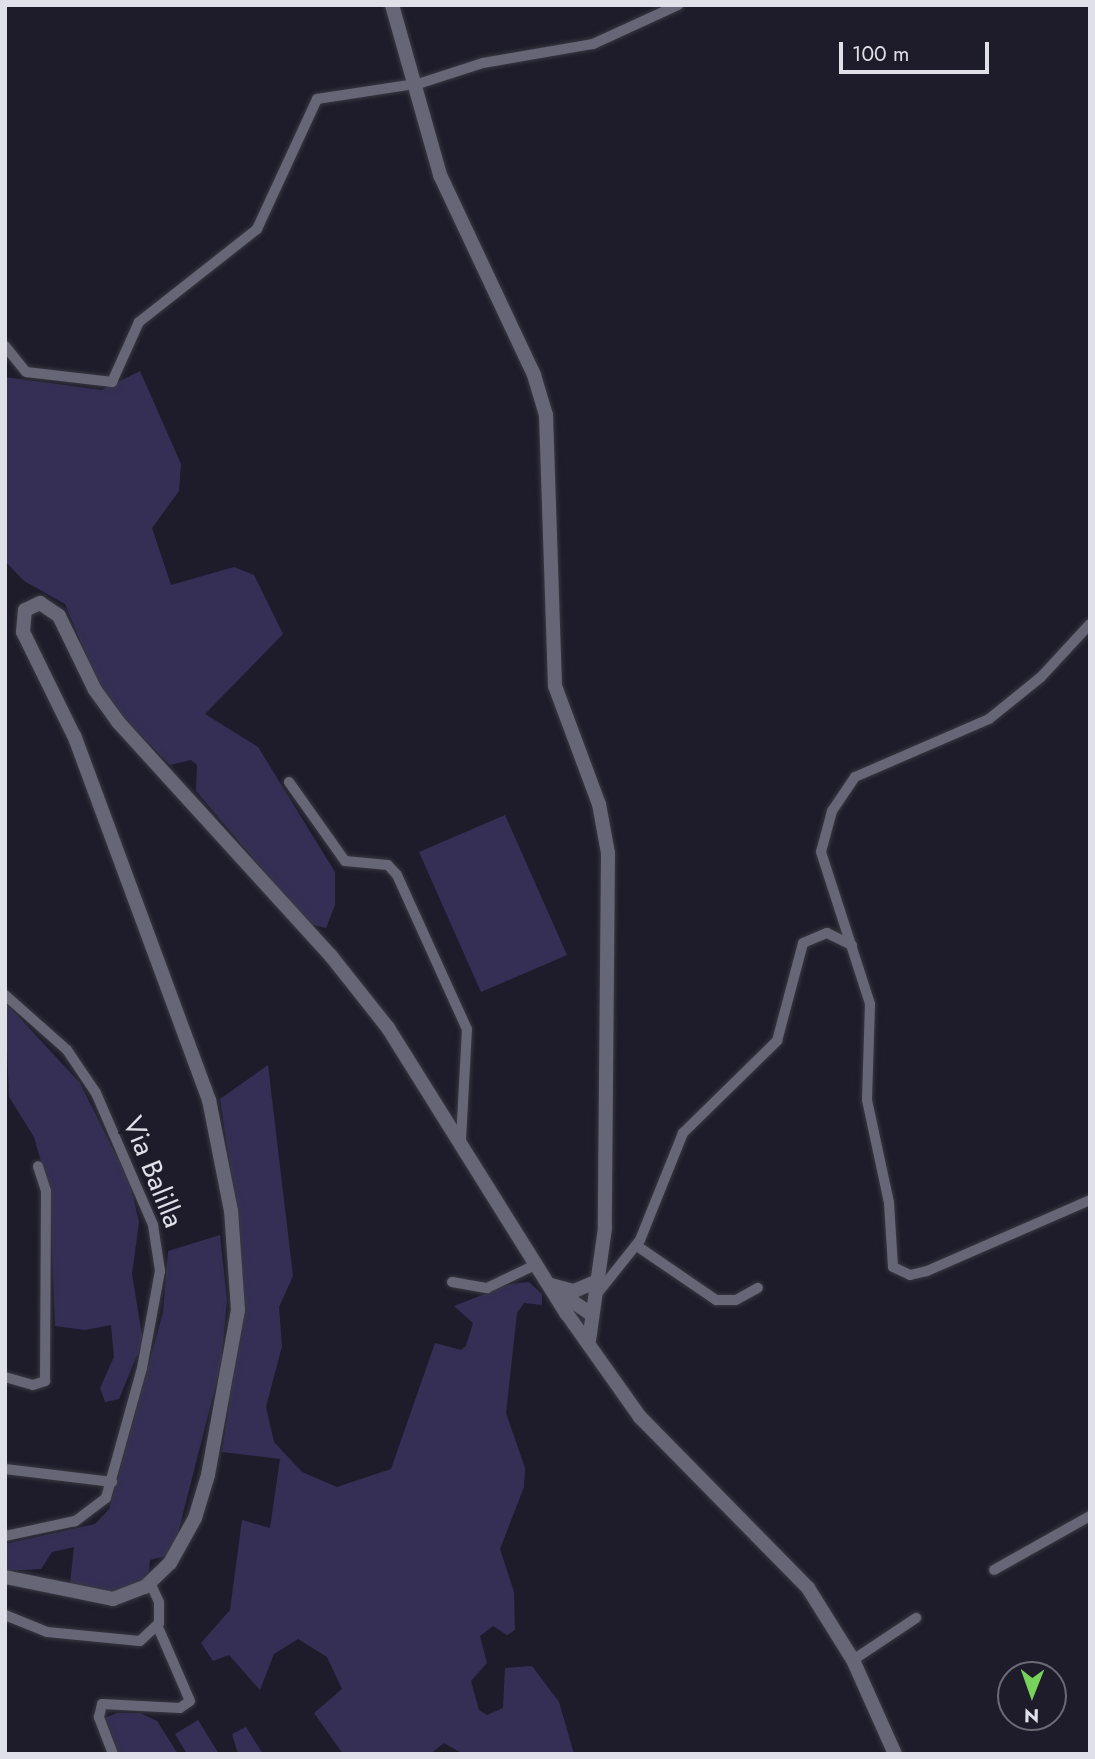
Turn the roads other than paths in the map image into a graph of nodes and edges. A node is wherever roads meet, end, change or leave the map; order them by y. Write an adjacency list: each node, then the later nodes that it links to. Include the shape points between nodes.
1 (392, 5): 3 (street)
2 (678, 5): 3 (street, via 606,41 483,63)
3 (411, 84): 4 (street, via 316,101 257,229 139,322 112,382 26,372); 14 (street, via 449,198 544,408 555,686 599,804 608,853 606,1219)
4 (5, 346)
5 (1090, 624): 7 (street, via 1041,677 989,719 867,770 842,792 824,831 821,860)
6 (289, 782): 9 (street, via 345,860 388,865 397,875 467,1029)
7 (853, 945): 11 (street, via 871,1009 867,1100 889,1203 893,1267 910,1275 923,1273); 12 (street, via 827,933 803,943 777,1041 683,1133)
8 (5, 995): 23 (street, Via Balilla, via 50,1033 86,1076 156,1236 158,1297)
9 (461, 1140): 13 (street); 28 (street, via 408,1056 345,973 118,722 55,610 43,603 28,607 21,618 23,632 74,736 206,1089 234,1235 236,1333 212,1461 185,1539)
10 (38, 1167): 21 (street, via 46,1191 45,1381 33,1385)
11 (1090, 1200)
12 (637, 1246): 17 (street, via 716,1300 736,1300); 19 (street)
13 (537, 1264): 15 (street, via 487,1288); 16 (street)
14 (598, 1281): 16 (street, via 574,1291); 19 (street)
15 (452, 1282)
16 (551, 1285): 18 (street); 19 (street)
17 (758, 1288)
18 (562, 1305): 19 (street, via 576,1314); 20 (street)
19 (592, 1306): 20 (street)
20 (589, 1341): 32 (street, via 650,1430 792,1568)
21 (5, 1377)
22 (5, 1469): 23 (street)
23 (112, 1482): 25 (street, via 102,1503 80,1519)
24 (1090, 1516): 26 (street)
25 (5, 1536)
26 (994, 1570)
27 (5, 1577): 28 (street, via 104,1600 122,1598)
28 (150, 1583): 31 (street, via 159,1602)
29 (5, 1615): 31 (street, via 47,1632 124,1642 144,1639)
30 (916, 1618): 32 (street)
31 (158, 1627): 33 (street, via 190,1701 180,1708 102,1704 99,1717)
32 (853, 1660): 34 (street)
33 (113, 1754)
34 (895, 1754)

